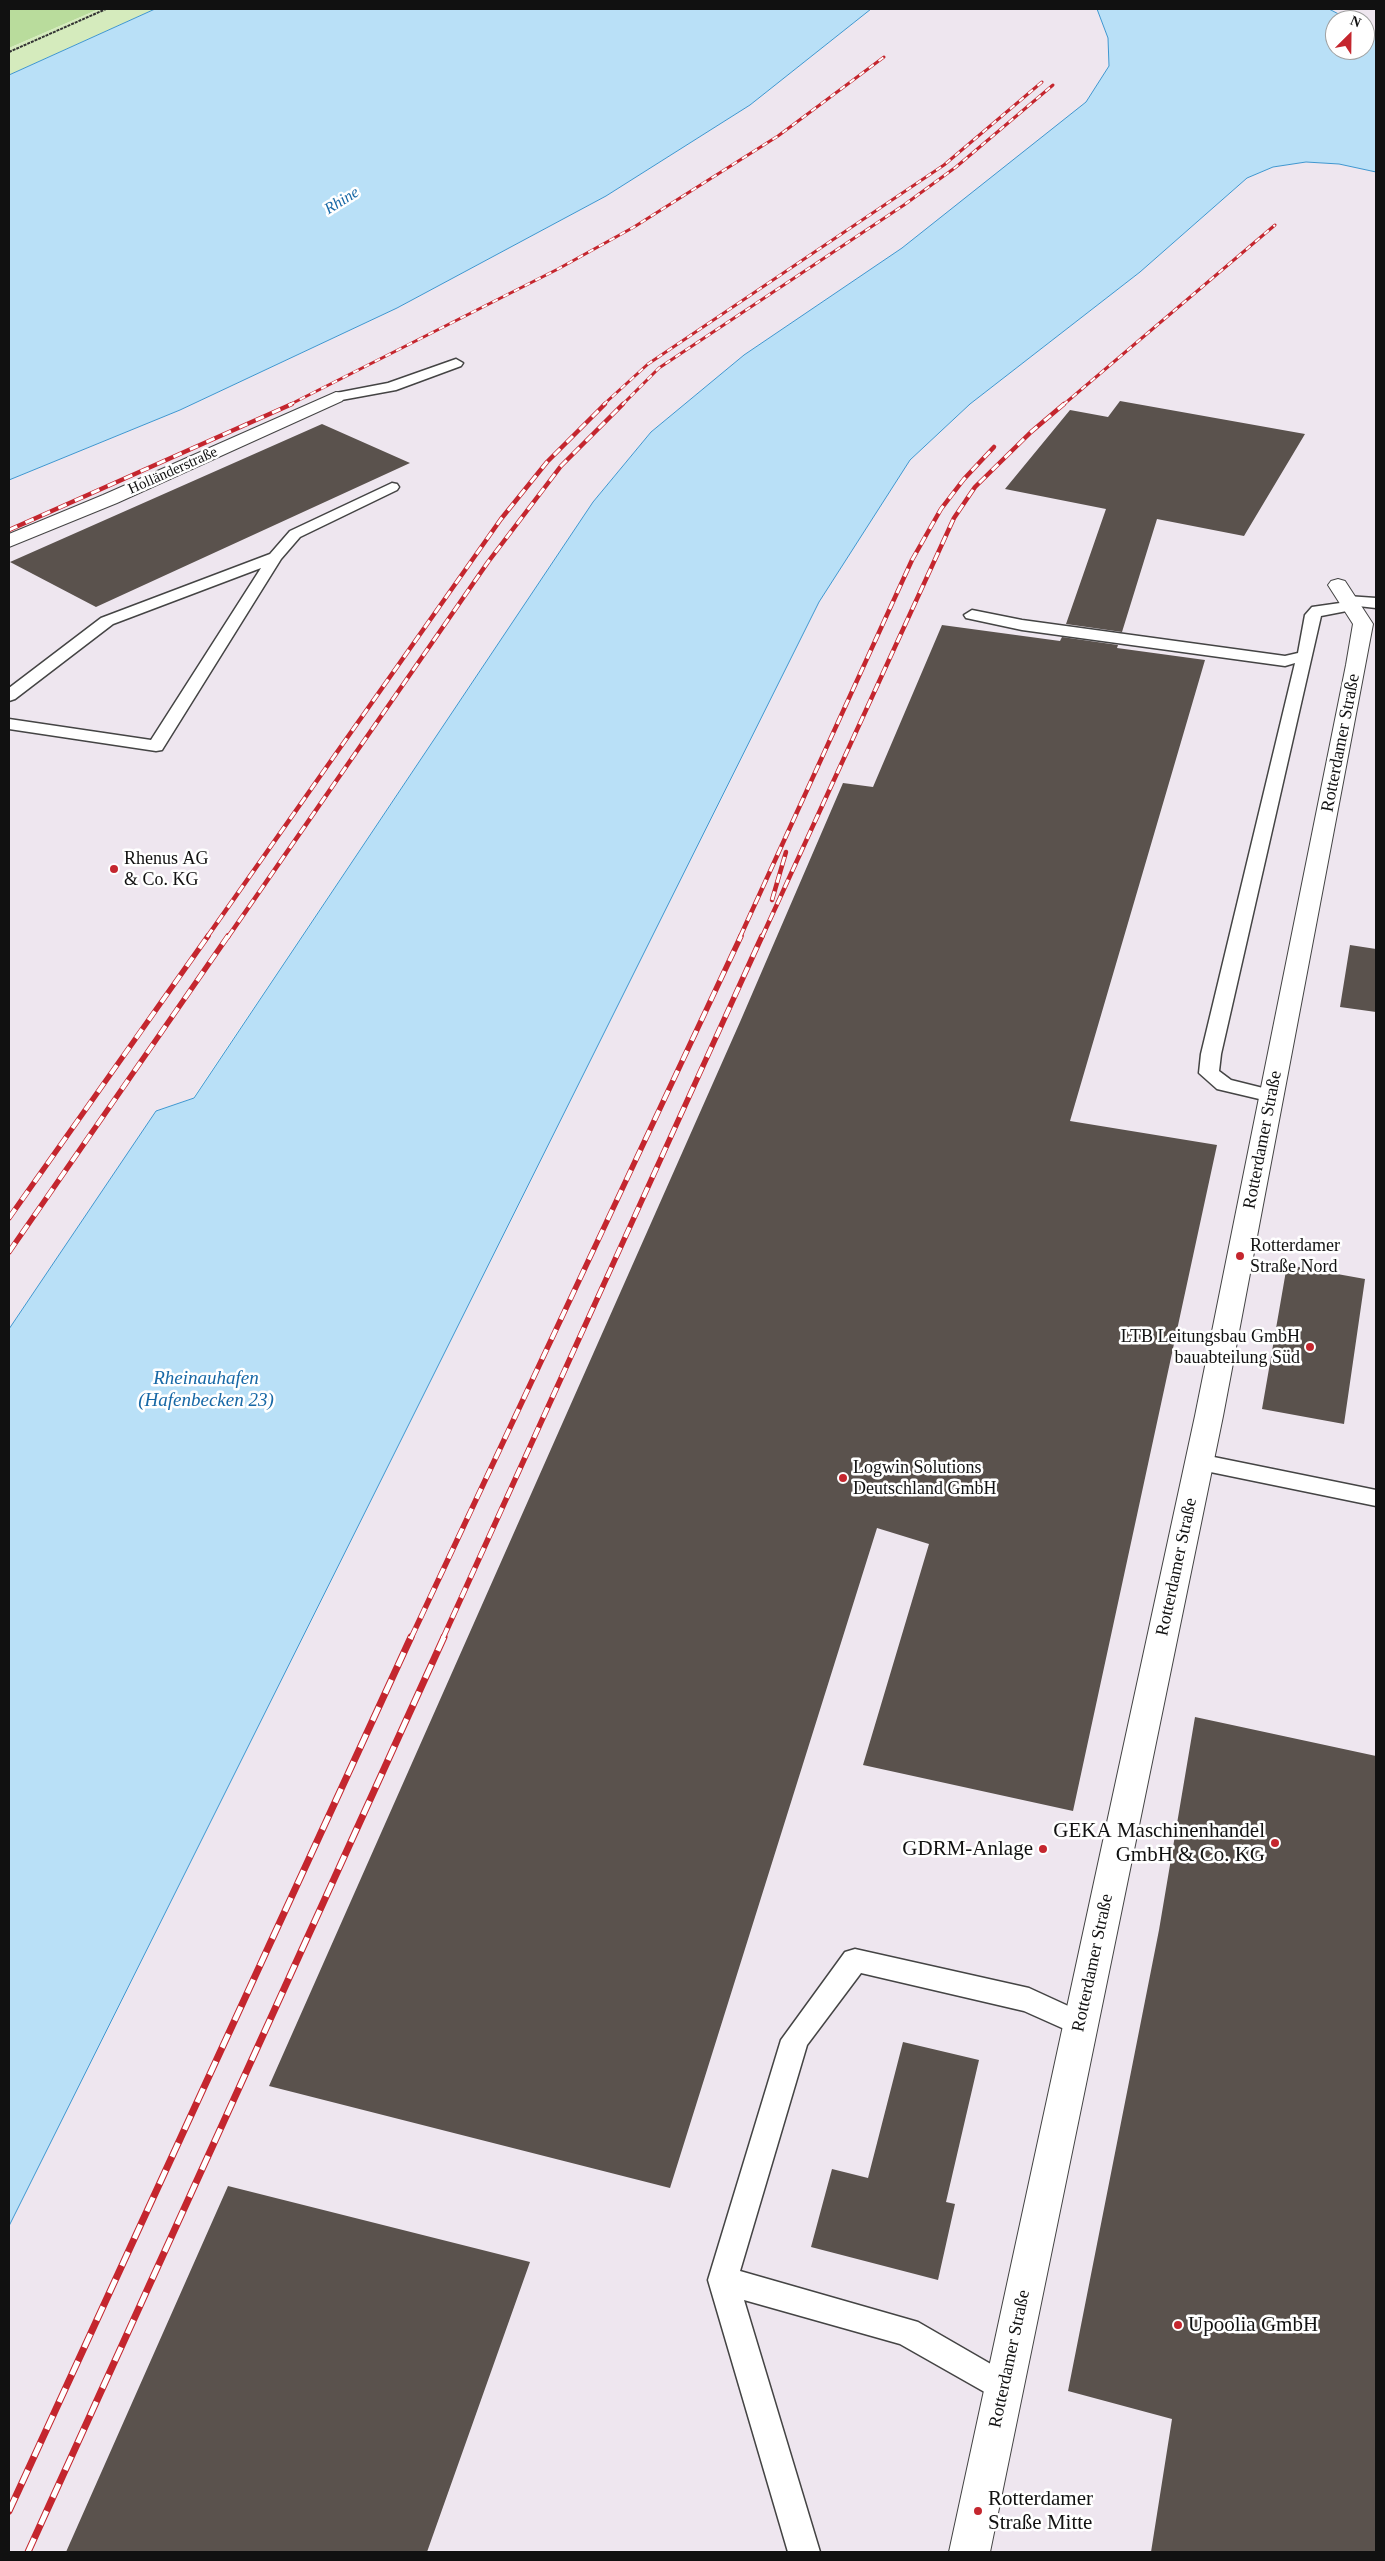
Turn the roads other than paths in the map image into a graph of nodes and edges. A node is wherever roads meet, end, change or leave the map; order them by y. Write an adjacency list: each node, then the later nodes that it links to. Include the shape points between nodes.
1 (456, 363): 2 (lane, via 391,387)
2 (336, 397): 4 (street, Holländerstraße, via 110,500)
3 (392, 487): 5 (lane, via 294,534)
4 (9, 541)
5 (276, 557): 10 (lane, via 107,621); 11 (lane, via 156,746)
6 (1345, 597): 7 (lane); 9 (lane, via 1313,615); 12 (street, Rotterdamer Straße, via 1363,624)
7 (1376, 603)
8 (972, 615): 9 (lane, via 1256,658 1286,661)
9 (1305, 656): 12 (lane, via 1209,1073 1224,1085)
10 (9, 696)
11 (9, 724)
12 (1272, 1096): 13 (street, Rotterdamer Straße)
13 (1199, 1462): 14 (lane); 15 (street, Rotterdamer Straße)
14 (1376, 1498)
15 (1080, 2024): 16 (lane, via 1029,2000 855,1960 795,2040); 17 (street, Rotterdamer Straße)
16 (723, 2280): 17 (lane, via 907,2332); 18 (lane)
17 (1004, 2388): 19 (street, Rotterdamer Straße)
18 (804, 2552)
19 (969, 2552)

